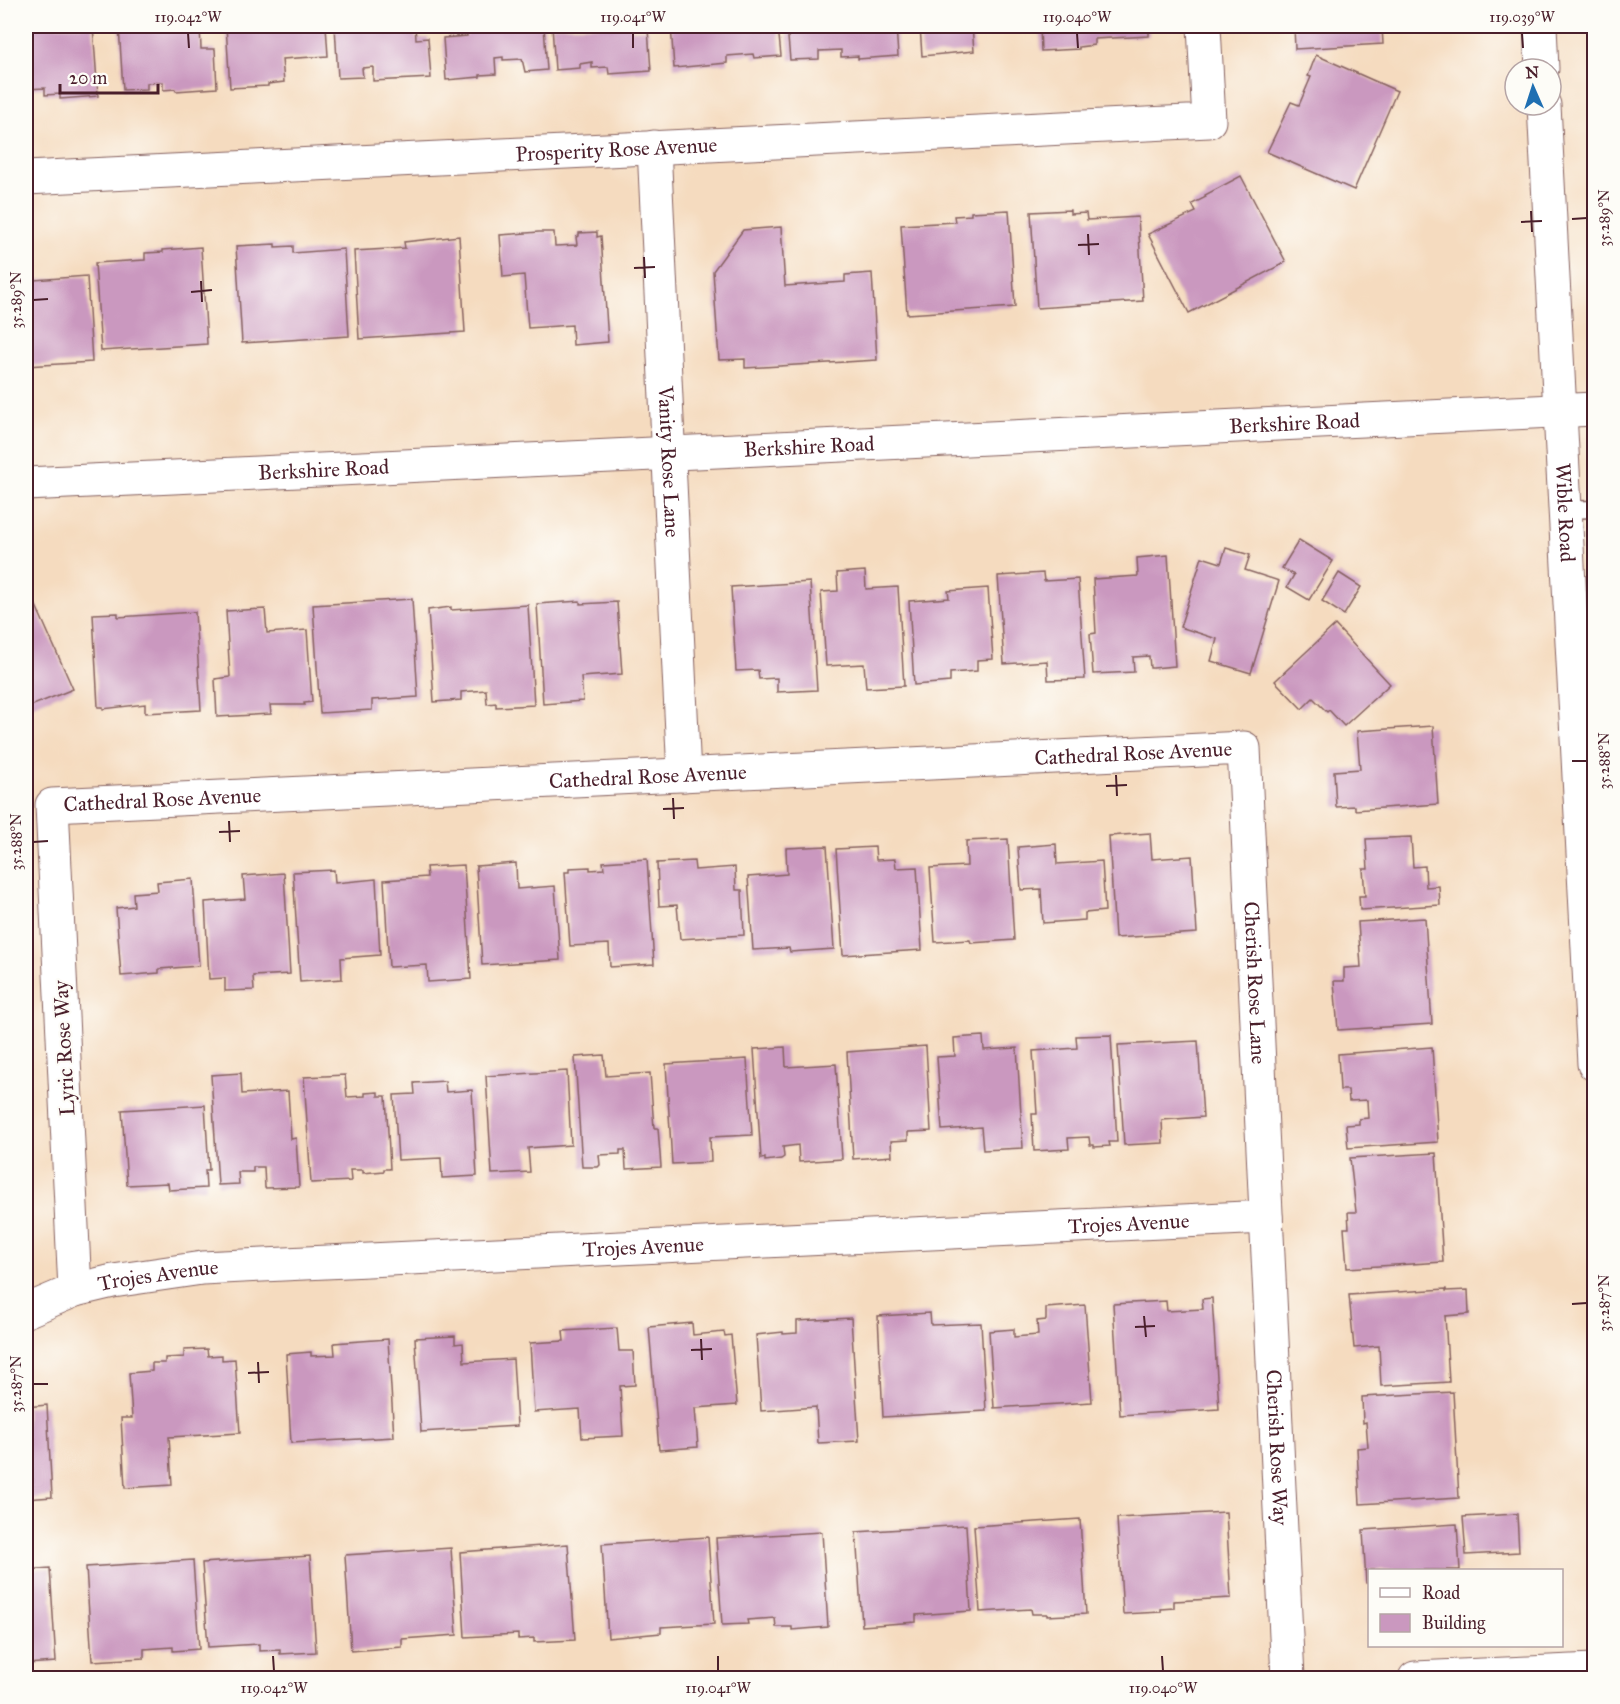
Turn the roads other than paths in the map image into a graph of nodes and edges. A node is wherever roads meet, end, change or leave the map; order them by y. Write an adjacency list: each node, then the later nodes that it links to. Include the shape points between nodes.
1 (1204, 26): 5 (street, Prosperity Rose Avenue, via 1209,121)
2 (1540, 26): 3 (street)
3 (1541, 57)
4 (1545, 117): 8 (street, Wible Road)
5 (654, 147): 6 (street, Prosperity Rose Avenue); 9 (street, Vanity Rose Lane)
6 (26, 178)
7 (1594, 410): 8 (street, Berkshire Road)
8 (1560, 411): 9 (street, Berkshire Road); 11 (street, Wible Road)
9 (668, 454): 10 (street, Berkshire Road); 13 (street, Vanity Rose Lane)
10 (26, 484)
11 (1580, 509): 15 (street, Wible Road)
12 (1244, 748): 13 (street, Cathedral Rose Avenue); 17 (street, Cherish Rose Lane)
13 (684, 775): 14 (street, Cathedral Rose Avenue)
14 (52, 805): 18 (street, Lyric Rose Way)
15 (1590, 898): 16 (street, Wible Road)
16 (1594, 1064)
17 (1266, 1217): 18 (street, Trojes Avenue, via 202,1268); 21 (street, Cherish Rose Way)
18 (75, 1290): 19 (street, Trojes Avenue)
19 (26, 1311)
20 (1594, 1670): 22 (street)
21 (1288, 1678)
22 (1415, 1678)

